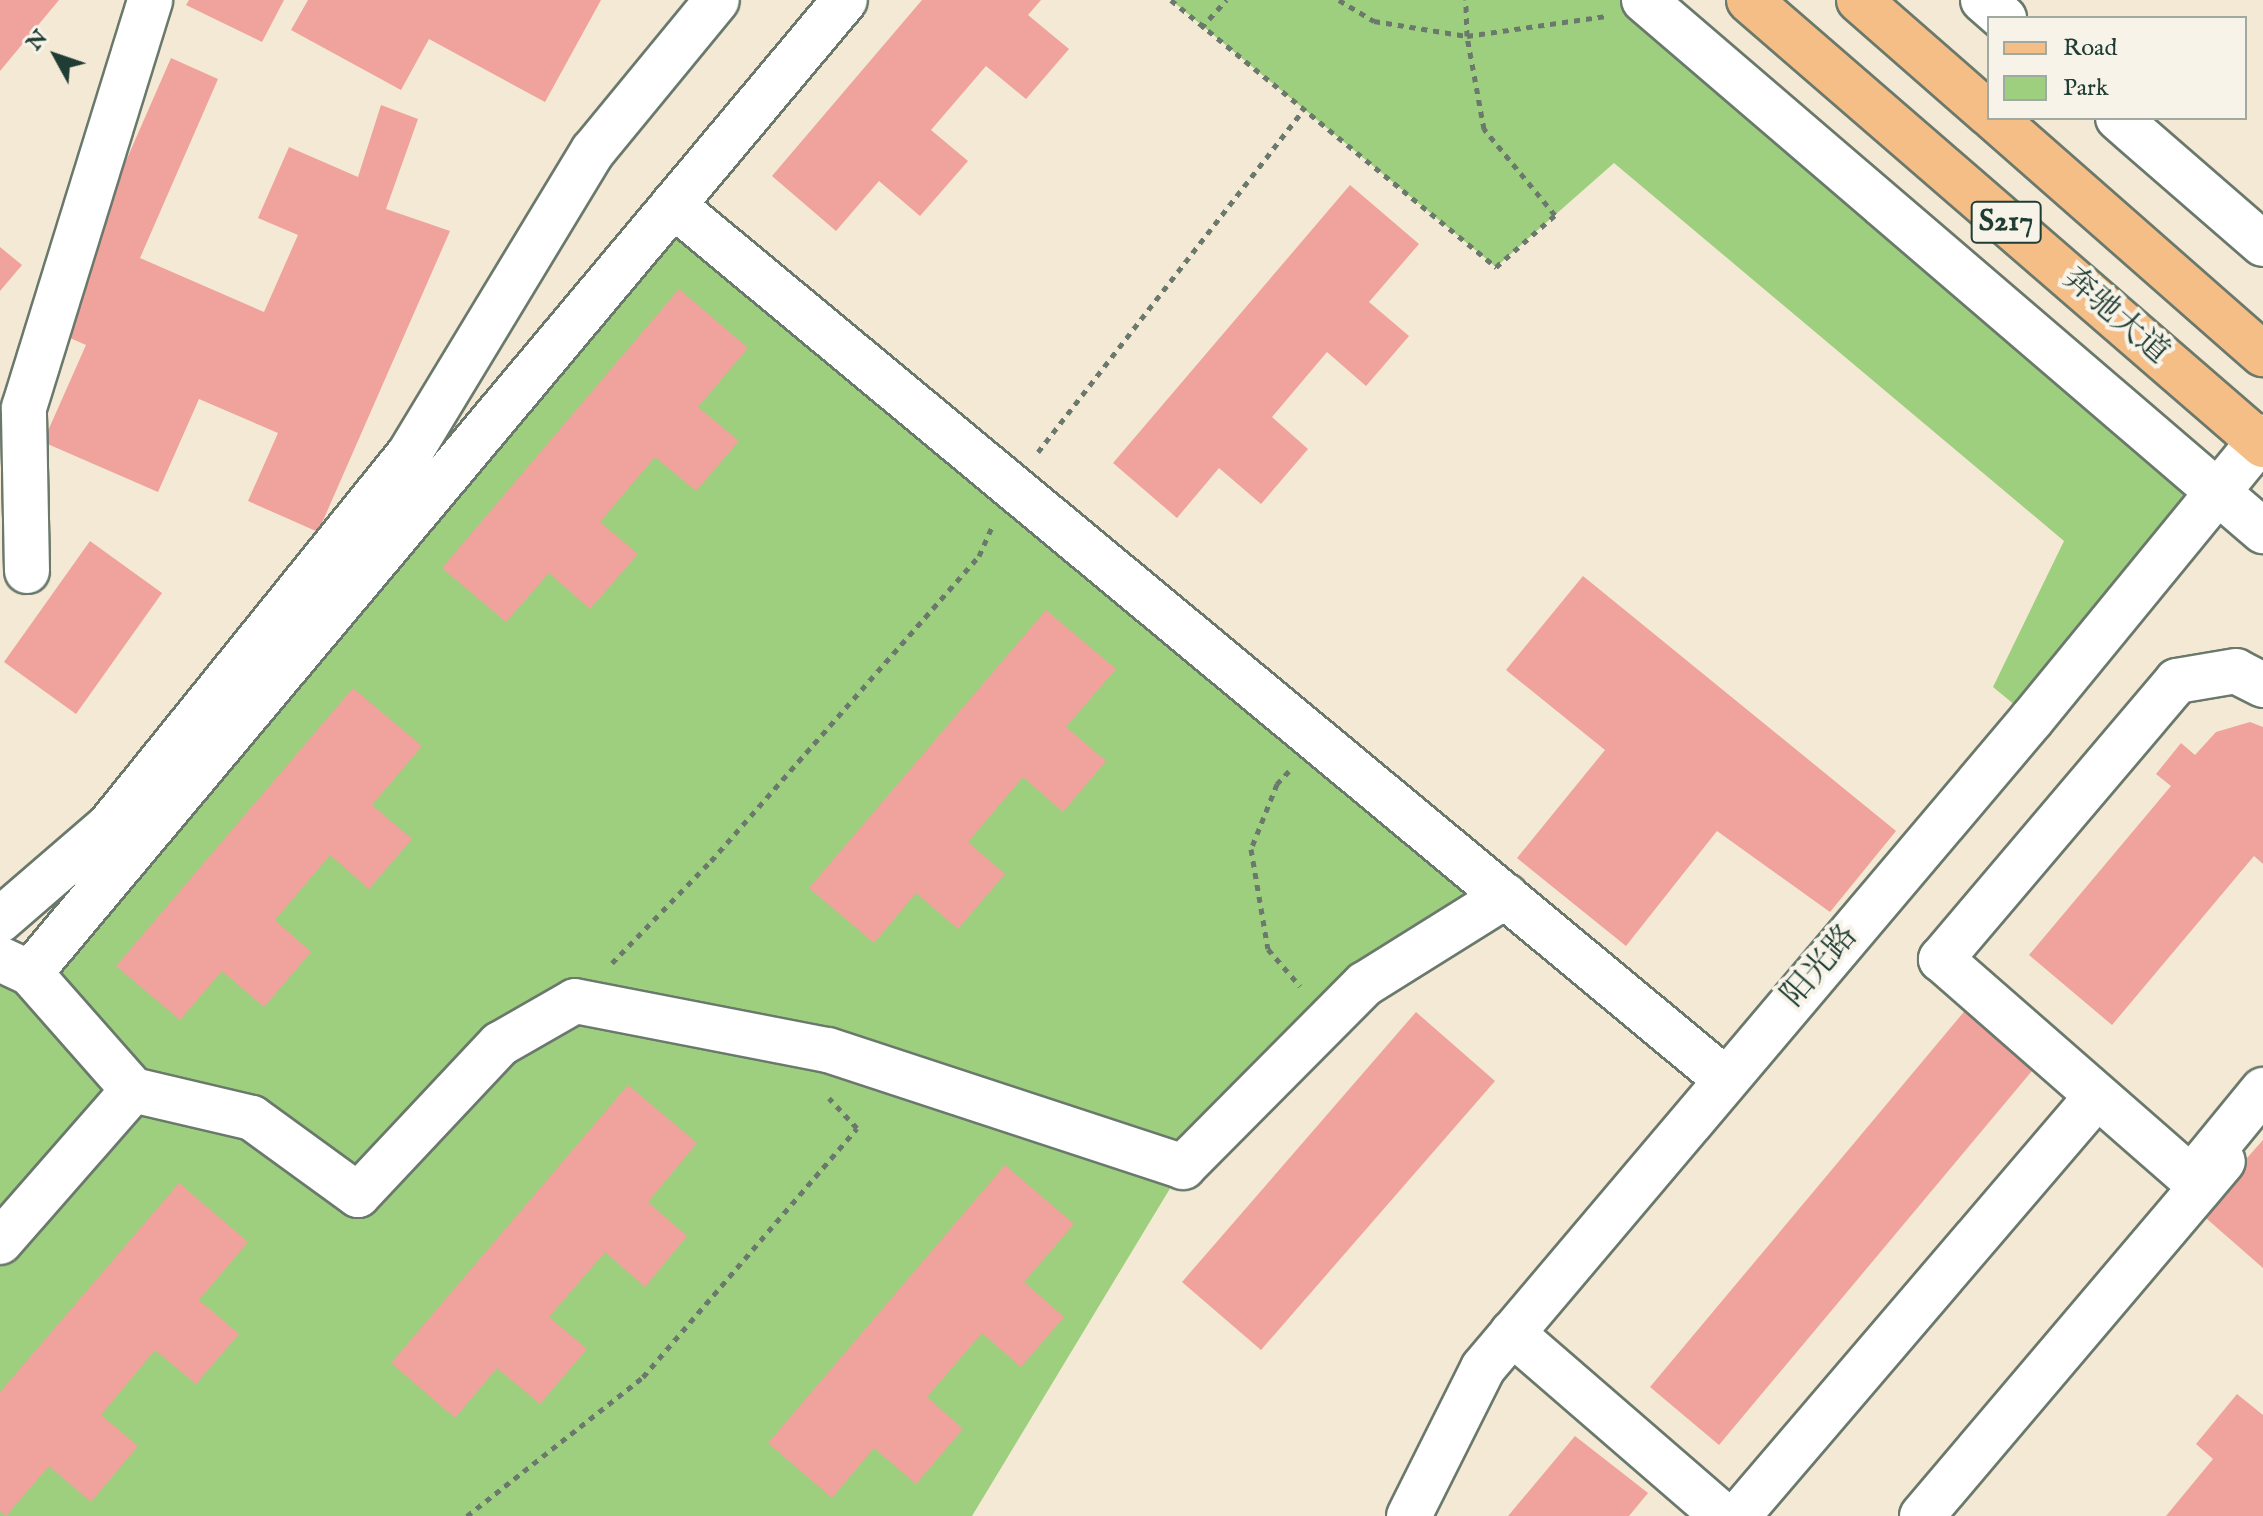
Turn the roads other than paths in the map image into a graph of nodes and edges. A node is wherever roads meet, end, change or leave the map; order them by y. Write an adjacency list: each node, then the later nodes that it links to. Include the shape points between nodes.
1 (150, 0): 18 (street, via 24,408)
2 (717, 0): 21 (street, via 593,151 408,456 109,826)
3 (845, 0): 12 (street)
4 (1749, 0): 15 (main road, 奔驰大道 / S217)
5 (1859, 0): 9 (main road)
6 (1983, 0): 8 (street)
7 (1648, 4): 16 (street)
8 (2002, 16)
9 (1987, 112)
10 (1996, 120): 14 (main road, S217)
11 (2120, 120): 13 (street)
12 (673, 205): 20 (street); 22 (street)
13 (2263, 244)
14 (2263, 354)
15 (2262, 441): 16 (street, 阳光路)
16 (2218, 491): 17 (street); 23 (street, 阳光路)
17 (2263, 531)
18 (27, 571)
19 (2263, 685): 25 (street, via 2236,671 2177,681 1941,959 2191,1178)
20 (1506, 896): 23 (street); 24 (street, via 1365,984 1183,1167 828,1050 575,1001 500,1044 358,1195 252,1118)
21 (0, 920)
22 (15, 966): 24 (street)
23 (1725, 1079): 29 (street, 阳光路)
24 (133, 1090): 28 (street)
25 (2263, 1090)
26 (2086, 1109): 33 (street)
27 (2263, 1114): 34 (street)
28 (0, 1242)
29 (1512, 1333): 30 (street); 31 (street, 阳光路, via 1483,1368)
30 (1676, 1500): 32 (street)
31 (1409, 1516)
32 (1723, 1516)
33 (1738, 1516)
34 (1922, 1516)

